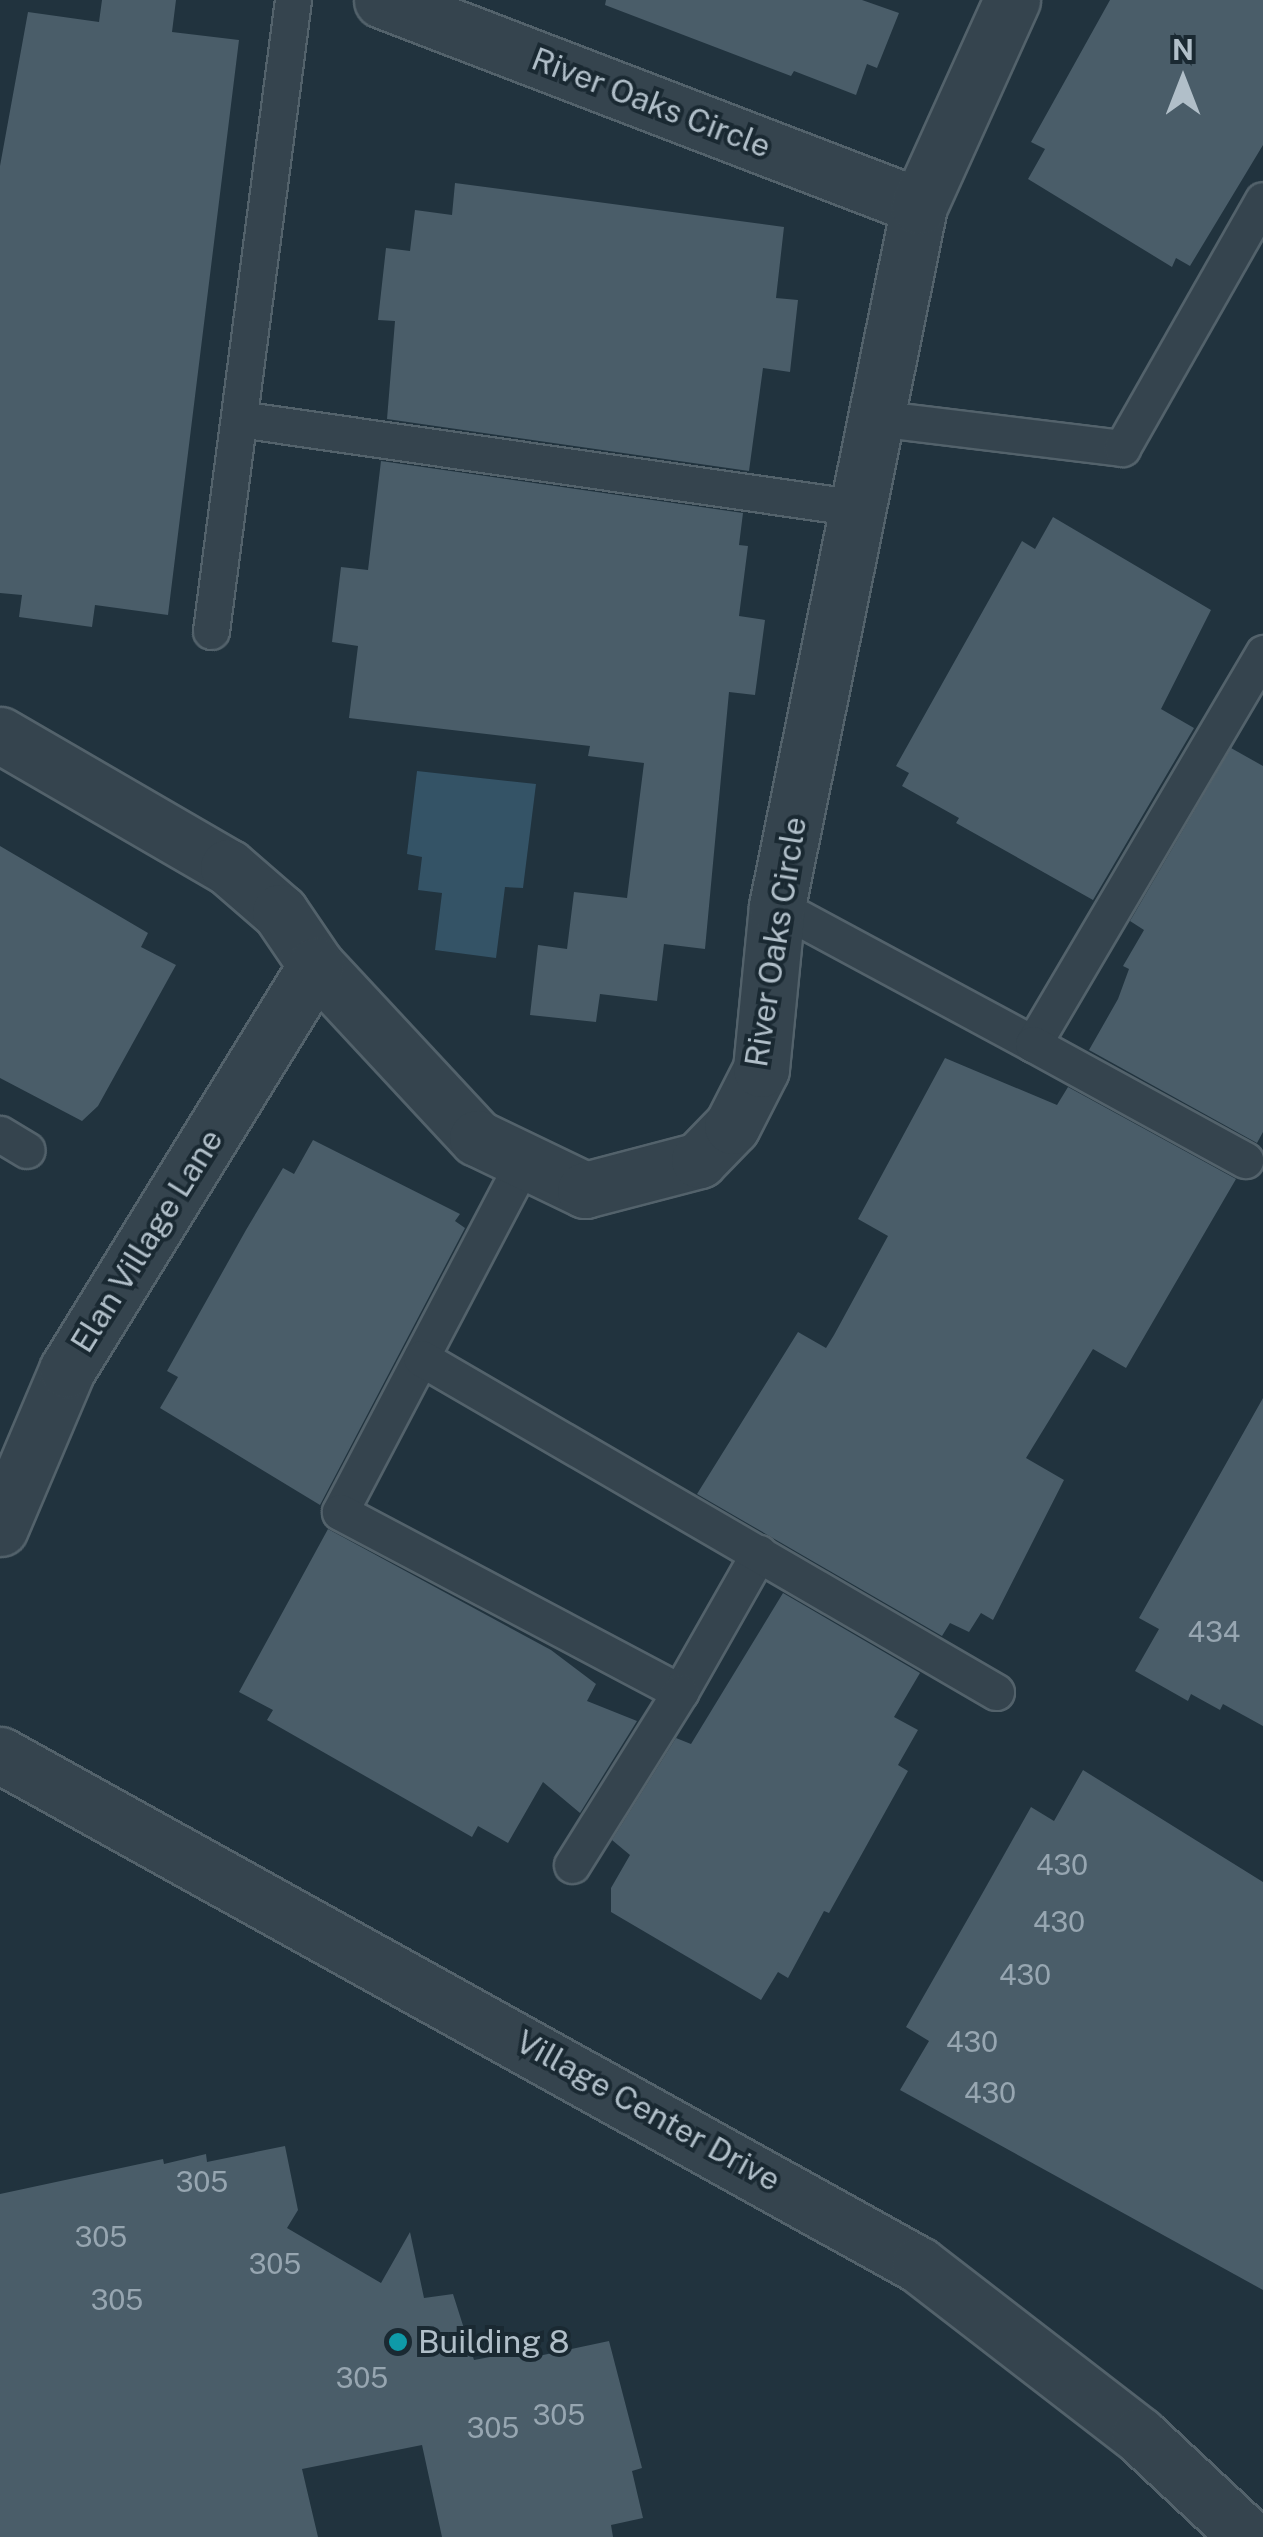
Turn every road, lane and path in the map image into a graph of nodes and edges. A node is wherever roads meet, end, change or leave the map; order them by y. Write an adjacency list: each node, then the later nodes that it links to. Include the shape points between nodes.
1 (293, 0): 7 (lane)
2 (382, 0): 5 (street, River Oaks Circle)
3 (1012, 0): 5 (street, River Oaks Circle)
4 (1263, 201): 6 (lane, via 1122,448)
5 (919, 206): 6 (street, River Oaks Circle)
6 (875, 418): 8 (street, River Oaks Circle)
7 (239, 419): 8 (lane); 9 (lane)
8 (858, 508): 12 (street, River Oaks Circle)
9 (210, 631)
10 (1263, 652): 14 (lane)
11 (0, 735): 13 (street, River Oaks Circle, via 228,868 280,912)
12 (776, 906): 14 (lane); 16 (street, River Oaks Circle, via 761,1069 732,1126 700,1160 585,1190)
13 (316, 965): 16 (street, River Oaks Circle, via 456,1119 477,1138); 18 (street, Elan Village Lane, via 68,1370)
14 (1033, 1044): 15 (lane)
15 (1245, 1160)
16 (524, 1161): 17 (lane)
17 (421, 1358): 19 (lane); 20 (lane, via 340,1512)
18 (0, 1528)
19 (759, 1553): 20 (lane); 21 (lane)
20 (680, 1692): 23 (lane)
21 (996, 1692)
22 (0, 1755): 24 (street, Village Center Drive, via 919,2265 1139,2435)
23 (572, 1865)
24 (1248, 2537)

